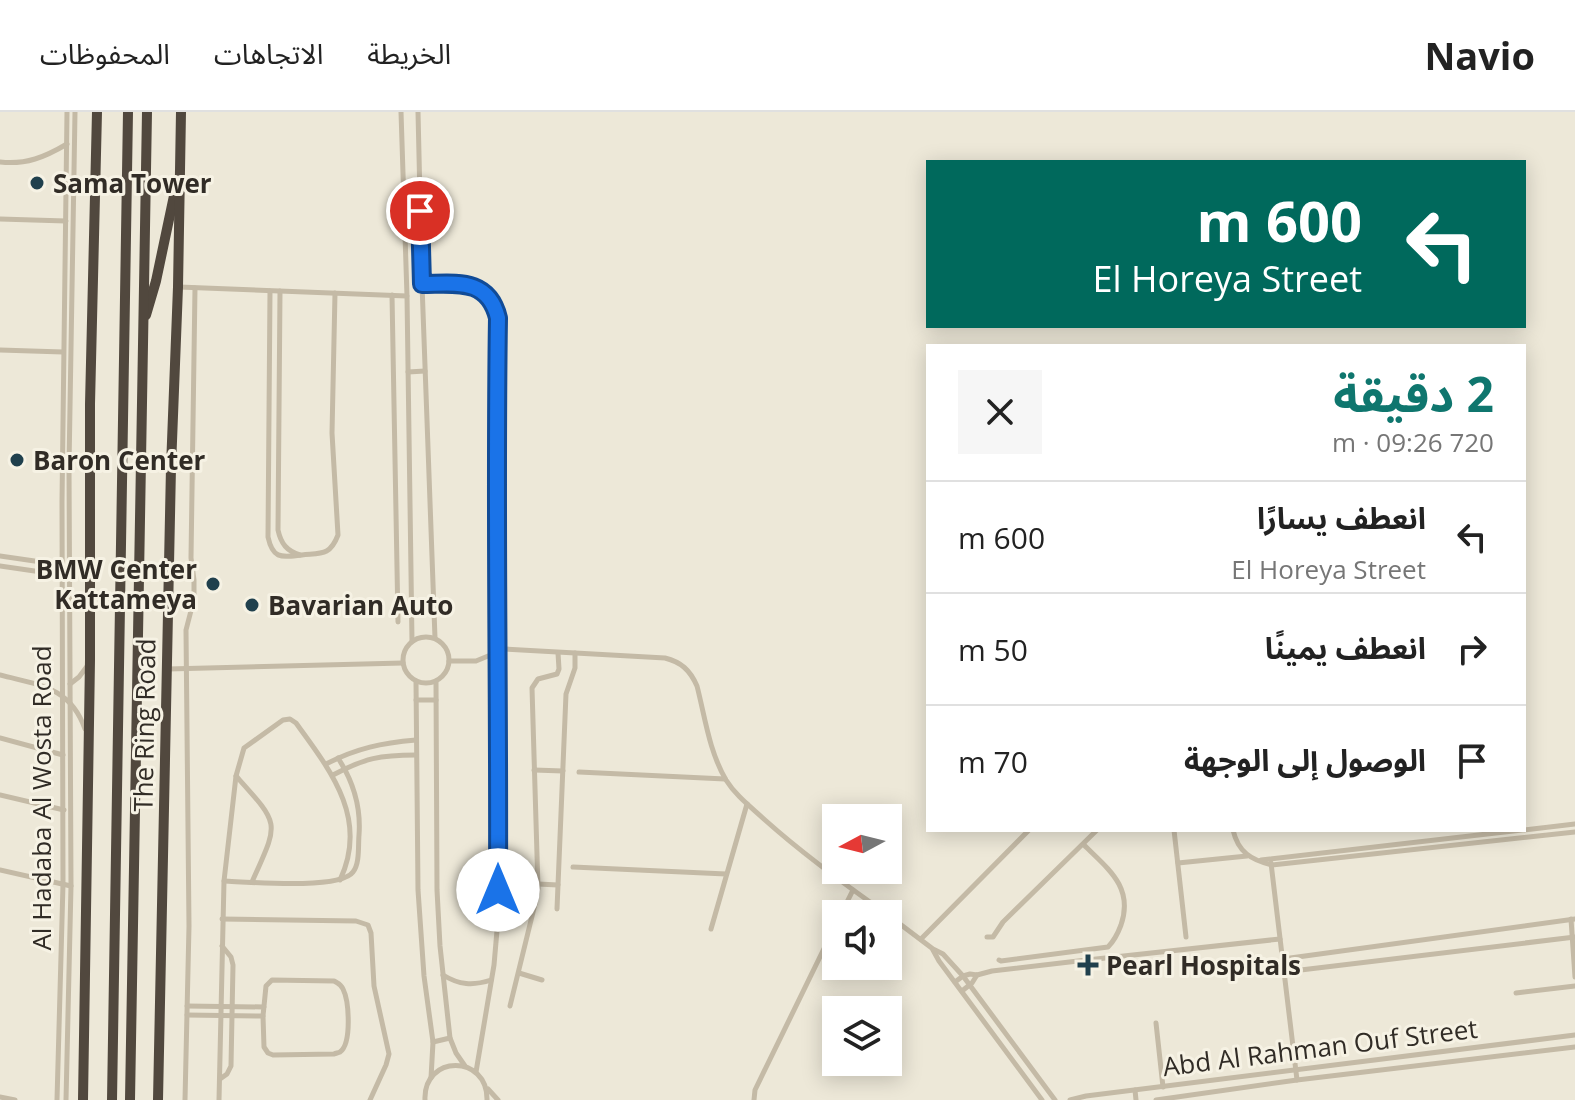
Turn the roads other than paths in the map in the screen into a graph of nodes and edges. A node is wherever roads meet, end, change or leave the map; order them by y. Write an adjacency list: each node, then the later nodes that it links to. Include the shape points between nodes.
1 (67, 112): 9 (street, Al Hadaba Al Wosta Road)
2 (75, 112): 12 (street, Al Hadaba Al Wosta Road)
3 (98, 112): 47 (highway)
4 (128, 112): 168 (highway, The Ring Road)
5 (147, 112): 23 (highway, The Ring Road)
6 (181, 112): 11 (highway, The Ring Road)
7 (401, 112): 22 (street)
8 (418, 112): 15 (street)
9 (67, 144): 10 (street, via 41,158); 12 (street, Al Hadaba Al Wosta Road)
10 (0, 162)
11 (180, 170): 16 (highway, The Ring Road); 23 (highway)
12 (70, 186): 14 (street, Al Hadaba Al Wosta Road); 27 (street, Al Hadaba Al Wosta Road)
13 (0, 219): 14 (street)
14 (66, 221): 27 (street, Al Hadaba Al Wosta Road)
15 (422, 284): 28 (street); 44 (street, via 470,285 488,297 496,312)
16 (178, 287): 17 (street); 51 (highway, The Ring Road)
17 (195, 288): 18 (street); 50 (street, via 194,590 186,630)
18 (270, 291): 19 (street); 24 (street)
19 (280, 291): 20 (street); 25 (street)
20 (335, 293): 21 (street); 34 (street, via 332,433 338,535 325,552)
21 (392, 295): 22 (street); 41 (street)
22 (407, 296): 29 (street)
23 (143, 325): 169 (highway, The Ring Road)
24 (270, 349): 25 (street); 30 (street)
25 (280, 349): 31 (street)
26 (0, 350): 27 (street)
27 (67, 352): 36 (street, Al Hadaba Al Wosta Road); 55 (street, Al Hadaba Al Wosta Road)
28 (425, 371): 29 (street); 39 (street)
29 (408, 372): 40 (street)
30 (269, 428): 31 (street); 32 (street)
31 (279, 428): 33 (street)
32 (268, 520): 33 (street); 34 (street, via 275,552 283,557)
33 (278, 520): 34 (street, via 283,544)
34 (301, 555)
35 (0, 556): 36 (street)
36 (62, 565): 38 (street, Al Hadaba Al Wosta Road)
37 (0, 566): 38 (street)
38 (62, 575): 56 (street, Al Hadaba Al Wosta Road)
39 (434, 611): 40 (street); 42 (street)
40 (411, 613): 43 (street)
41 (398, 622)
42 (435, 638): 43 (street); 48 (street, via 446,647)
43 (412, 641): 49 (street)
44 (499, 651): 45 (street); 48 (street, via 476,661); 131 (street, via 498,919)
45 (558, 653): 46 (street); 70 (street, via 557,674 538,679 532,688)
46 (575, 653): 71 (street, via 566,694); 75 (street, via 665,658 681,664 697,686)
47 (90, 660): 55 (street); 64 (highway)
48 (449, 661): 54 (street)
49 (403, 663): 50 (street); 53 (street)
50 (187, 668): 51 (street); 138 (street)
51 (168, 669): 170 (highway, The Ring Road)
52 (0, 675): 57 (street)
53 (416, 681): 54 (street); 59 (street)
54 (436, 681): 60 (street)
55 (71, 683): 56 (street); 61 (street, Al Hadaba Al Wosta Road)
56 (62, 687): 57 (street); 58 (street, Al Hadaba Al Wosta Road)
57 (54, 690): 58 (street)
58 (62, 695): 61 (street); 65 (street, Al Hadaba Al Wosta Road)
59 (416, 700): 60 (street); 63 (street)
60 (436, 700): 127 (street)
61 (71, 703): 64 (street); 102 (street, Al Hadaba Al Wosta Road)
62 (0, 738): 65 (street)
63 (416, 740): 66 (street); 67 (street, via 375,745)
64 (88, 742): 167 (highway)
65 (63, 755): 78 (street, Al Hadaba Al Wosta Road)
66 (416, 755): 69 (street, via 370,758); 150 (street, via 419,919)
67 (338, 758): 68 (street); 69 (street)
68 (326, 764): 73 (street); 74 (street, via 296,723 285,719 244,748)
69 (345, 769): 73 (street); 81 (street)
70 (534, 770): 71 (street); 100 (street)
71 (563, 771): 101 (street)
72 (579, 772): 75 (street)
73 (333, 775): 80 (street)
74 (236, 776): 97 (street); 98 (street, via 267,811 272,825 271,840)
75 (725, 779): 77 (street)
76 (0, 795): 78 (street)
77 (747, 804): 95 (street); 103 (street)
78 (64, 810): 99 (street, Al Hadaba Al Wosta Road)
79 (1575, 824): 82 (street)
80 (350, 829): 81 (street); 96 (street)
81 (359, 829): 96 (street, via 356,867)
82 (1526, 830)
83 (1027, 832): 114 (street)
84 (1095, 832): 89 (street)
85 (1174, 832): 92 (street)
86 (1234, 832): 90 (street)
87 (1507, 832): 91 (street)
88 (1575, 832): 91 (street)
89 (1084, 845): 111 (street, via 993,937); 118 (street, via 1114,875 1123,892 1124,911 1110,946)
90 (1247, 856): 91 (street); 92 (street)
91 (1271, 861): 115 (street)
92 (1178, 863): 112 (street)
93 (573, 867): 95 (street)
94 (0, 870): 99 (street)
95 (726, 874): 110 (street)
96 (340, 880): 98 (street)
97 (224, 881): 98 (street); 107 (street)
98 (252, 882)
99 (63, 884): 102 (street); 165 (street, Al Hadaba Al Wosta Road)
100 (538, 884): 101 (street); 126 (street)
101 (558, 885): 106 (street)
102 (71, 886): 166 (street, Al Hadaba Al Wosta Road)
103 (853, 890): 104 (street); 105 (street)
104 (848, 900)
105 (867, 900)
106 (557, 909)
107 (222, 919): 116 (street); 173 (street, via 368,925 389,1054)
108 (1573, 919): 113 (street); 121 (street)
109 (902, 925): 114 (street)
110 (711, 929)
111 (987, 937)
112 (1186, 937)
113 (1574, 937): 125 (street); 130 (street)
114 (921, 939): 117 (street)
115 (1280, 939): 121 (street); 123 (street)
116 (222, 946): 139 (street); 140 (street, via 232,962)
117 (933, 949): 129 (street); 133 (street)
118 (1077, 951): 120 (street); 123 (street)
119 (822, 953): 176 (street)
120 (1064, 953): 122 (street); 124 (street)
121 (1283, 959): 125 (street)
122 (999, 960)
123 (1078, 961): 124 (street)
124 (1065, 962): 128 (street)
125 (1284, 972): 153 (street)
126 (519, 973): 132 (street); 141 (street)
127 (442, 974): 131 (street, via 469,984); 149 (street)
128 (977, 975): 129 (street); 134 (street)
129 (963, 976): 133 (street); 134 (street)
130 (1575, 977)
131 (492, 980): 154 (street)
132 (542, 980)
133 (955, 982): 136 (street)
134 (970, 985): 136 (street); 178 (street)
135 (1575, 986): 137 (street)
136 (962, 991): 177 (street)
137 (1516, 993)
138 (187, 1006): 139 (street); 143 (street)
139 (221, 1006): 140 (street); 144 (street)
140 (233, 1006): 142 (street); 145 (street)
141 (510, 1006)
142 (264, 1007): 146 (street); 146 (street, via 270,981 337,982 347,1007 344,1046 334,1054 270,1055 264,1047)
143 (187, 1015): 144 (street); 171 (street)
144 (221, 1016): 145 (street); 156 (street)
145 (232, 1016): 146 (street); 156 (street, via 231,1066)
146 (263, 1016)
147 (1156, 1023): 159 (street)
148 (1575, 1035): 153 (street, Abd Al Rahman Ouf Street)
149 (450, 1038): 150 (street); 152 (street)
150 (433, 1042): 155 (street)
151 (1575, 1047): 157 (street, Abd Al Rahman Ouf Street)
152 (465, 1066): 154 (street); 155 (street, via 446,1067)
153 (1296, 1070): 157 (street); 159 (street, Abd Al Rahman Ouf Street)
154 (476, 1072): 158 (street)
155 (431, 1078): 163 (street)
156 (219, 1079): 172 (street)
157 (1297, 1080): 181 (street, Abd Al Rahman Ouf Street)
158 (486, 1086): 174 (street); 175 (street)
159 (1163, 1087): 160 (street, Abd Al Rahman Ouf Street)
160 (1148, 1089): 161 (street, Abd Al Rahman Ouf Street); 181 (street)
161 (1135, 1090): 179 (street, Abd Al Rahman Ouf Street); 180 (street)
162 (0, 1097): 164 (street)
163 (424, 1099)
164 (15, 1100)
165 (57, 1100)
166 (66, 1100)
167 (83, 1100)
168 (112, 1100)
169 (130, 1100)
170 (158, 1100)
171 (185, 1100)
172 (219, 1100)
173 (370, 1100)
174 (487, 1100)
175 (498, 1100)
176 (754, 1100)
177 (1042, 1100)
178 (1055, 1100)
179 (1070, 1100)
180 (1136, 1100)
181 (1154, 1100)

